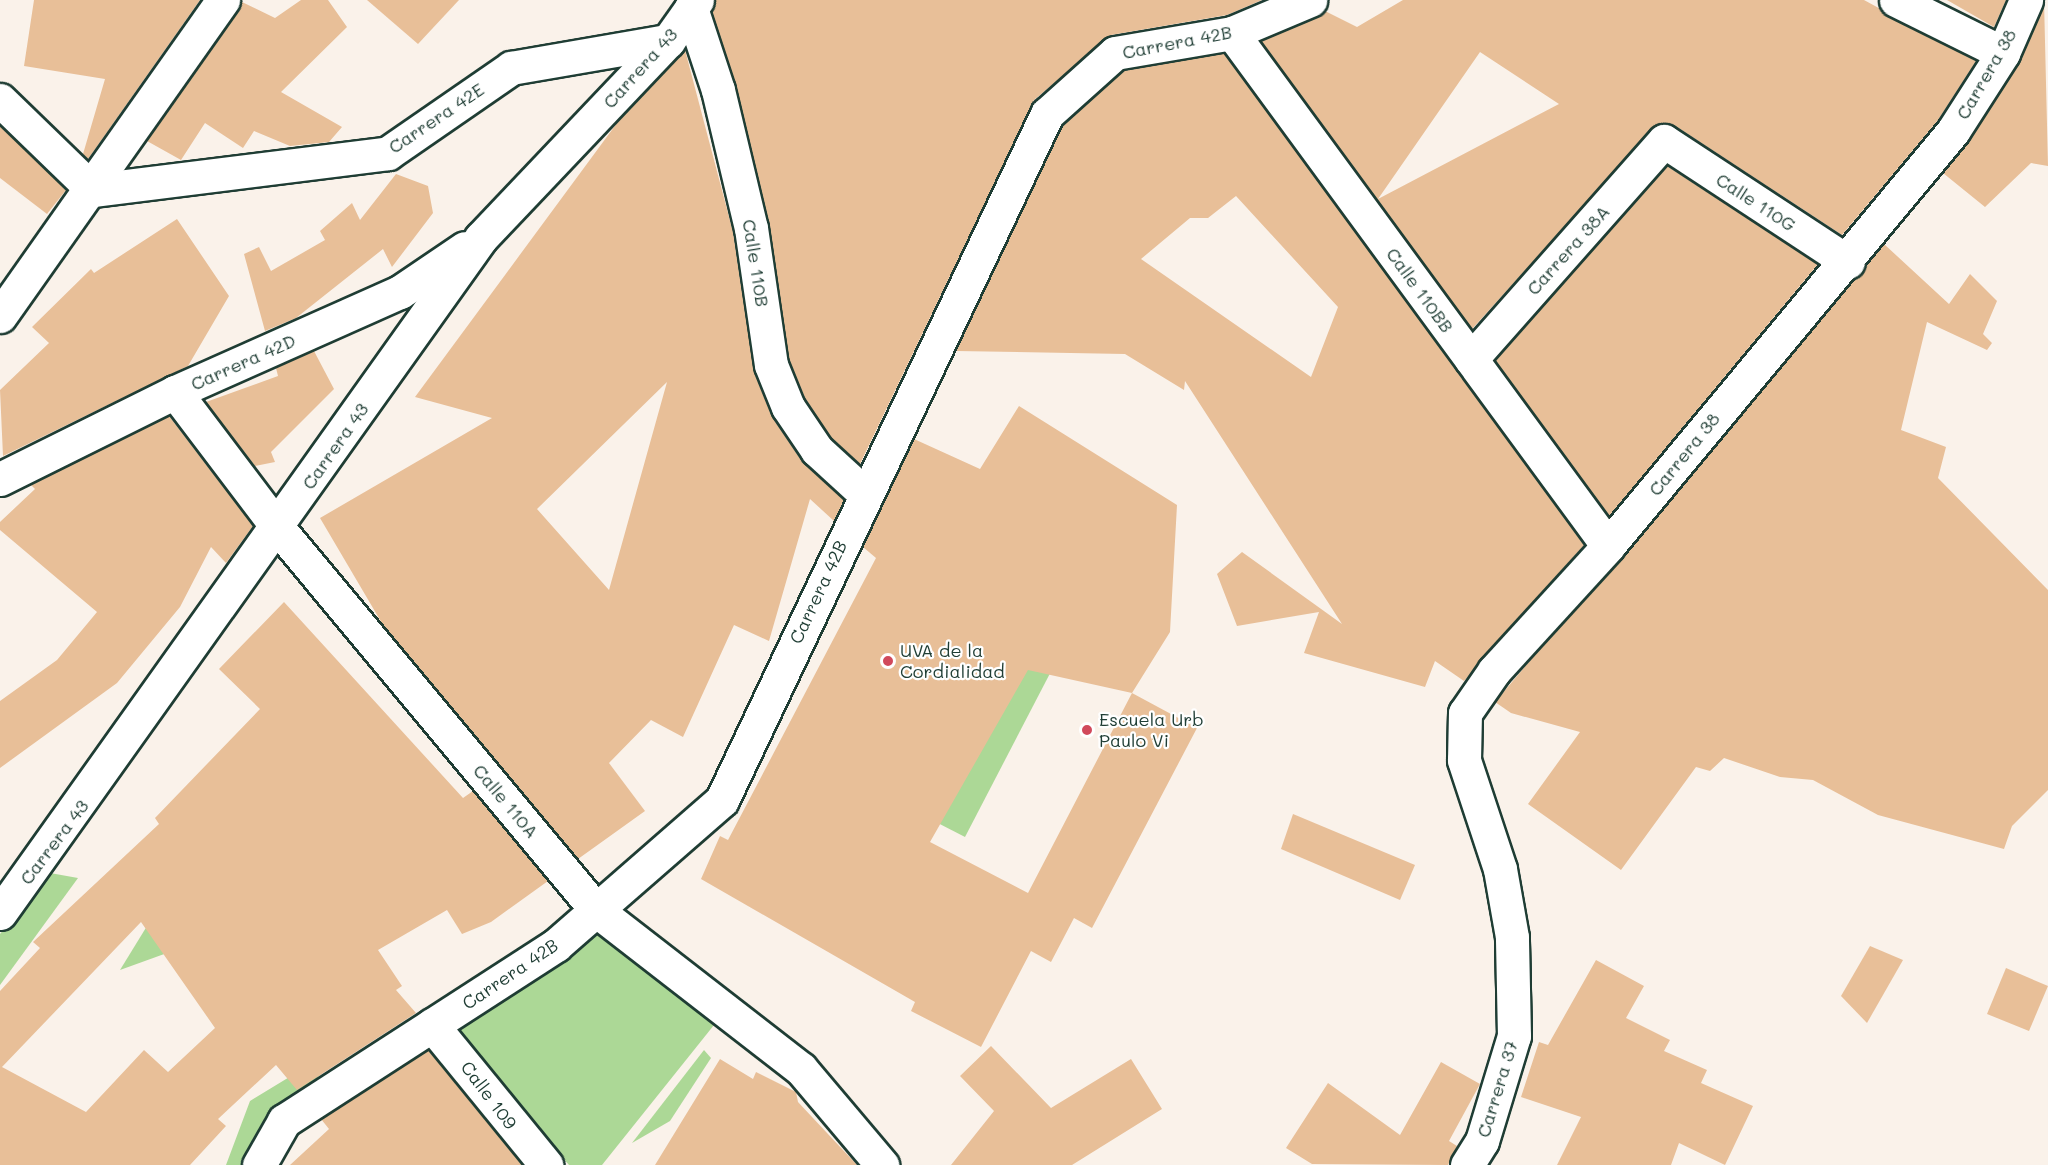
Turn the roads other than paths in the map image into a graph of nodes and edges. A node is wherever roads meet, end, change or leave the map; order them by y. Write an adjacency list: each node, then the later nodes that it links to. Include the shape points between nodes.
1 (223, 0): 11 (street)
2 (1310, 0): 6 (street, Carrera 42B)
3 (1896, 0): 8 (street)
4 (2026, 0): 8 (street, Carrera 38)
5 (694, 4): 7 (street, Carrera 43); 18 (street, Calle 110B, via 751,228 771,365 788,407 816,450)
6 (1232, 33): 15 (street, Calle 110BB); 18 (street, Carrera 42B, via 1115,53 1047,114)
7 (668, 40): 11 (street, Carrera 42E, via 511,68 388,153); 12 (street, Carrera 43)
8 (2003, 53): 13 (street, Carrera 38, via 1953,131)
9 (0, 100): 11 (street)
10 (1664, 141): 13 (street, Calle 110G); 15 (street, Carrera 38A)
11 (93, 190): 14 (street)
12 (481, 238): 16 (street, Carrera 42D, via 399,292); 19 (street, Carrera 43)
13 (1848, 262): 20 (street, Carrera 38)
14 (0, 316)
15 (1471, 359): 20 (street, Calle 110BB)
16 (175, 393): 17 (street, Carrera 42D); 19 (street, Calle 110A)
17 (0, 479)
18 (864, 493): 21 (street, Carrera 42B, via 722,800)
19 (278, 528): 21 (street, Calle 110A); 22 (street, Carrera 43)
20 (1608, 546): 23 (street, Carrera 38, via 1494,671 1466,713 1464,760 1500,869)
21 (596, 910): 24 (street, Carrera 42B, via 556,945); 27 (street, Calle 110A, via 801,1069)
22 (0, 913)
23 (1512, 937): 28 (street, Carrera 37, via 1514,1036 1482,1141)
24 (432, 1025): 25 (street, Carrera 42B, via 284,1121); 26 (street, Calle 109)
25 (259, 1165)
26 (546, 1165)
27 (882, 1165)
28 (1467, 1165)

